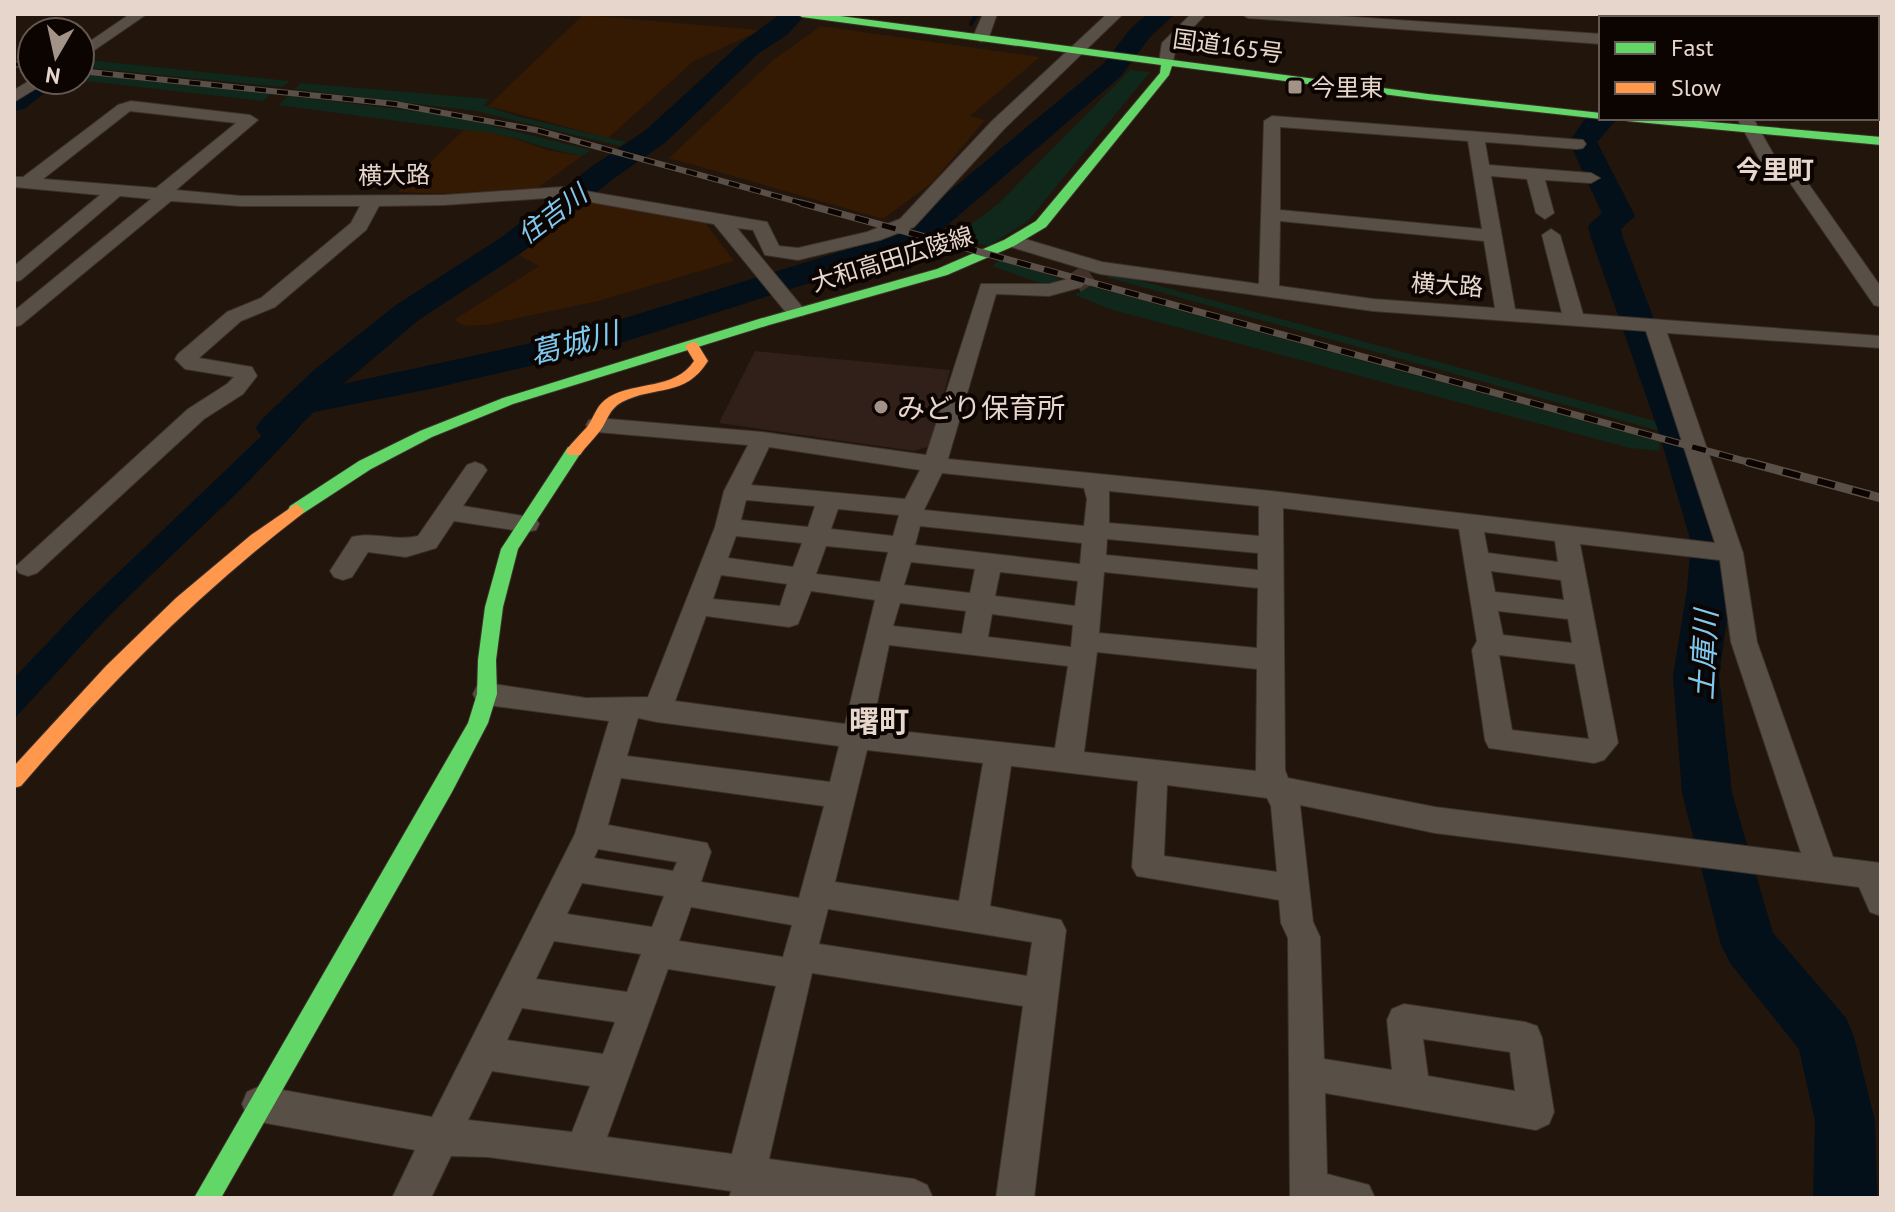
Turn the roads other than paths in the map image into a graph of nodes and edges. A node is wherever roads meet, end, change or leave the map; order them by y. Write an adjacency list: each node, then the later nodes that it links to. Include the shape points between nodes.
1 (140, 14): 13 (street)
2 (990, 14): 11 (street)
3 (1116, 14): 14 (street)
4 (1199, 14): 15 (street, via 1170,43)
5 (1248, 14): 10 (street)
6 (1499, 14): 10 (street)
7 (1839, 14): 9 (street)
8 (810, 15): 11 (main road, 国道165号)
9 (1867, 16)
10 (1512, 31): 12 (street)
11 (981, 37): 14 (main road, 国道165号)
12 (1599, 39)
13 (96, 44)
14 (1082, 51): 15 (main road, 国道165号); 31 (street, 横大路, via 998,125 907,223 798,254 772,251 760,226)
15 (1167, 62): 16 (main road, 国道165号); 34 (main road, 大和高田広陵線, via 1165,73 1041,224)
16 (1599, 116)
17 (1668, 120): 18 (main road)
18 (1749, 124): 20 (main road); 38 (street, via 1768,160 1792,173)
19 (1479, 137): 21 (street); 22 (street); 30 (street, via 1272,121)
20 (1881, 141)
21 (1577, 144)
22 (1480, 170): 23 (street); 33 (street)
23 (1535, 174): 24 (street); 29 (street)
24 (1591, 178)
25 (20, 183): 26 (street, 横大路); 27 (street, via 131,106 250,120)
26 (117, 190): 27 (street, 横大路); 36 (street)
27 (164, 194): 28 (street, 横大路, via 241,201); 41 (street)
28 (372, 201): 31 (street, 横大路, via 562,192); 68 (street, via 359,226 268,303 256,304 208,335 186,359 244,372 235,389 196,414)
29 (1545, 213)
30 (1270, 215): 33 (street); 37 (street)
31 (720, 219): 39 (street)
32 (1551, 235): 42 (street)
33 (1492, 236): 40 (street)
34 (1015, 242): 35 (street, 横大路); 39 (main road, 大和高田広陵線, via 975,262)
35 (1088, 275): 37 (street, 横大路); 48 (street, via 1049,290 988,288)
36 (14, 276)
37 (1269, 291): 40 (street, 横大路)
38 (1881, 301)
39 (792, 309): 45 (main road, 大和高田広陵線)
40 (1506, 315): 42 (street, 横大路)
41 (14, 321)
42 (1575, 321): 43 (street, 横大路)
43 (1644, 326): 44 (street, 横大路); 64 (street)
44 (1881, 342)
45 (692, 346): 46 (main road, via 701,361 697,371 615,400 604,407); 91 (main road, 大和高田広陵線, via 465,419 331,485 267,529 170,611 68,715)
46 (597, 425): 47 (street); 57 (main road, via 583,437)
47 (762, 439): 48 (street); 51 (street)
48 (935, 463): 50 (street); 55 (street)
49 (475, 470): 54 (street)
50 (1094, 482): 52 (street); 63 (street, via 1099,499)
51 (736, 491): 53 (street); 58 (street)
52 (1271, 499): 56 (street); 61 (street)
53 (829, 500): 55 (street); 60 (street)
54 (449, 512): 57 (street); 69 (street, via 427,542 406,548 361,543)
55 (912, 513): 62 (street); 63 (street)
56 (1470, 523): 59 (street); 65 (street)
57 (527, 524): 84 (main road, via 510,549 494,607)
58 (727, 527): 60 (street); 67 (street)
59 (1566, 535): 64 (street); 70 (street)
60 (815, 536): 62 (street); 71 (street)
61 (1271, 546): 63 (street); 72 (street)
62 (902, 549): 66 (street); 73 (street)
63 (1094, 550): 66 (street); 72 (street); 79 (street)
64 (1718, 552): 95 (street)
65 (1477, 561): 70 (street); 74 (street)
66 (989, 562): 75 (street)
67 (712, 565): 71 (street); 76 (street)
68 (28, 567)
69 (343, 571)
70 (1572, 572): 77 (street)
71 (801, 579): 73 (street); 76 (street, via 789,617)
72 (1271, 580): 83 (street)
73 (890, 592): 75 (street); 78 (street)
74 (1483, 600): 77 (street); 80 (street)
75 (981, 603): 79 (street); 81 (street)
76 (697, 606): 85 (street)
77 (1579, 611): 82 (street)
78 (878, 634): 81 (street); 86 (street)
79 (1084, 639): 81 (street); 83 (street); 88 (street)
80 (1491, 644): 82 (street); 82 (street, via 1485,650 1499,740 1594,752 1604,743)
81 (973, 645)
82 (1587, 655)
83 (1271, 660): 92 (street, via 1270,770)
84 (487, 694): 85 (street); 112 (main road, via 445,786)
85 (641, 711): 86 (street); 89 (street)
86 (856, 737): 87 (street); 93 (street)
87 (999, 753): 88 (street); 101 (street)
88 (1068, 760): 90 (street)
89 (609, 765): 93 (street); 94 (street)
90 (1153, 770): 92 (street); 98 (street, via 1148,867)
91 (14, 780)
92 (1280, 790): 95 (street, via 1435,820); 98 (street)
93 (842, 796): 100 (street)
94 (590, 835): 96 (street); 99 (street, via 696,852)
95 (1821, 867): 97 (street)
96 (574, 868): 99 (street); 102 (street)
97 (1877, 884)
98 (1293, 888): 110 (street, via 1304,937)
99 (682, 889): 100 (street); 103 (street)
100 (814, 904): 101 (street); 104 (street)
101 (972, 918): 106 (street, via 1050,930)
102 (546, 925): 103 (street); 105 (street)
103 (660, 948): 104 (street); 107 (street)
104 (797, 965): 106 (street); 115 (street, via 750,1153)
105 (514, 991): 107 (street); 108 (street)
106 (1042, 994): 120 (street)
107 (637, 1009): 109 (street)
108 (483, 1053): 109 (street); 113 (street)
109 (613, 1072): 114 (street)
110 (1307, 1073): 111 (street); 116 (street)
111 (1412, 1091)
112 (260, 1104): 113 (street); 117 (main road)
113 (441, 1137): 114 (street); 118 (street)
114 (583, 1152): 115 (street)
115 (750, 1188): 119 (street)
116 (1309, 1194): 121 (street)
117 (207, 1198)
118 (411, 1198)
119 (914, 1198)
120 (1015, 1198)
121 (1356, 1198)

